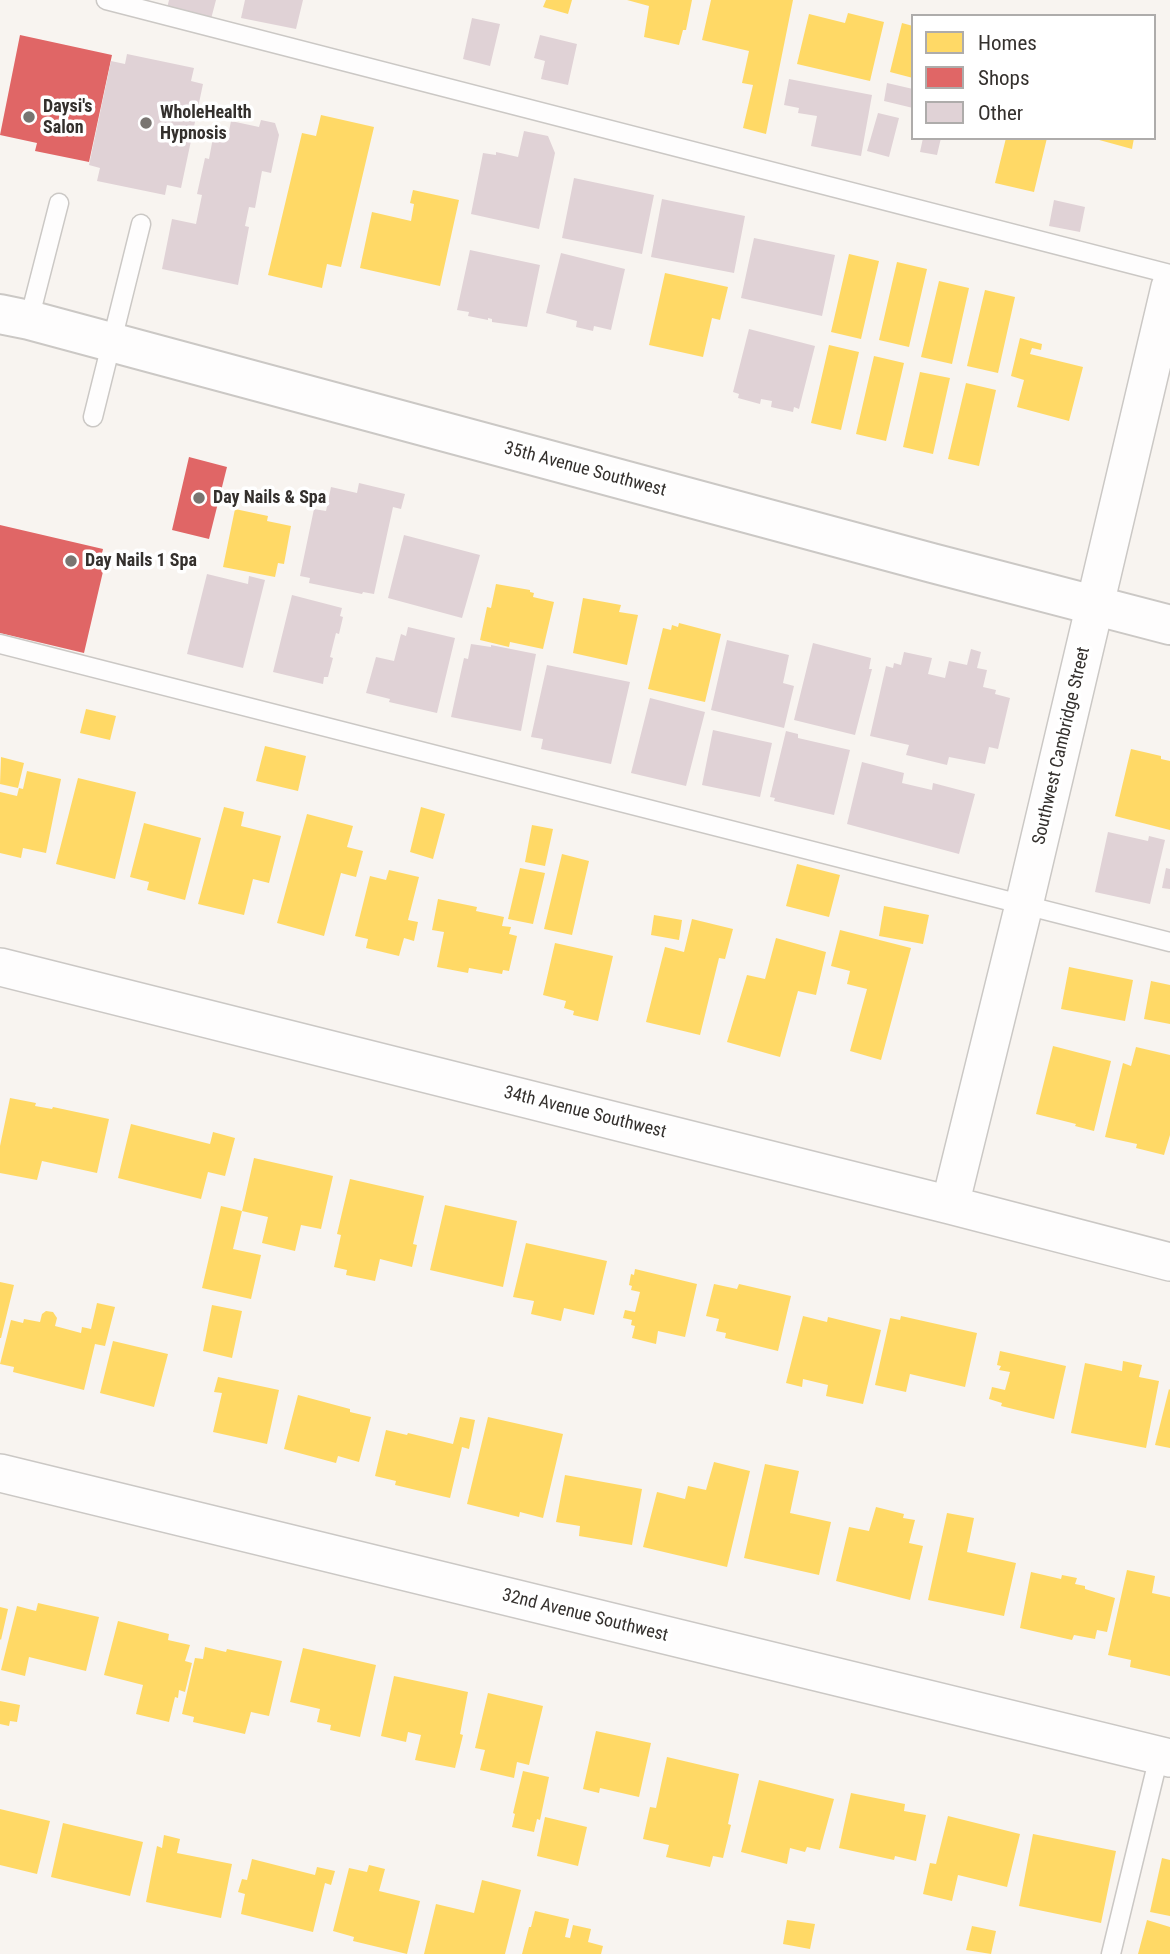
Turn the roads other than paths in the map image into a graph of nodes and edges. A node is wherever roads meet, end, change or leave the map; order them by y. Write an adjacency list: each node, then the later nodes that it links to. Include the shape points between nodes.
1 (106, 0): 4 (lane)
2 (59, 203): 6 (lane)
3 (141, 224): 7 (lane)
4 (1170, 274)
5 (1170, 286): 9 (street, Southwest Cambridge Street)
6 (15, 317): 7 (main road, 35th Avenue Southwest)
7 (111, 344): 8 (lane); 9 (main road, 35th Avenue Southwest)
8 (93, 417)
9 (1095, 606): 10 (main road, 35th Avenue Southwest); 12 (street, Southwest Cambridge Street)
10 (1170, 625)
11 (0, 644): 12 (lane)
12 (1024, 905): 13 (lane); 15 (street, Southwest Cambridge Street)
13 (1170, 942)
14 (0, 967): 15 (street, 34th Avenue Southwest)
15 (950, 1205): 16 (street, 34th Avenue Southwest)
16 (1170, 1262)
17 (0, 1474): 18 (street, 32nd Avenue Southwest)
18 (1164, 1757): 19 (lane)
19 (1111, 1954)

